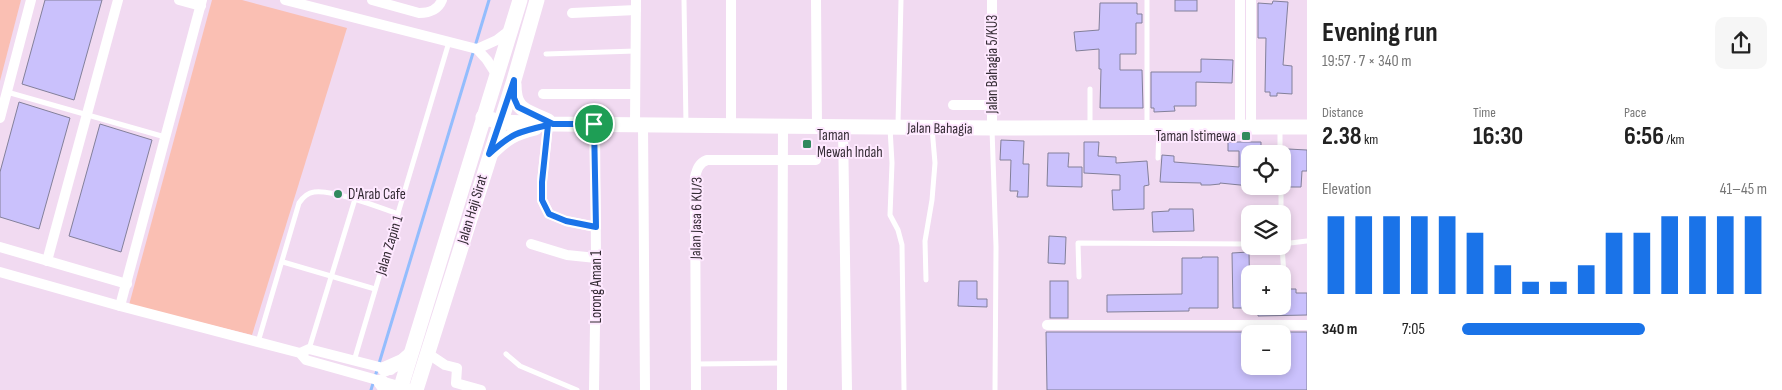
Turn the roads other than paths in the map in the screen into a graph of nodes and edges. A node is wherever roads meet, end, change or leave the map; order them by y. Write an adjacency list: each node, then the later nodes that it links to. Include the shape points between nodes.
1 (31, 0): 28 (street)
2 (118, 0): 33 (street)
3 (179, 0): 17 (street)
4 (285, 0): 21 (street)
5 (372, 0): 6 (street, via 419,13 433,11)
6 (442, 0)
7 (520, 0): 20 (main road, Jalan Haji Sirat)
8 (537, 0): 26 (main road, Jalan Haji Sirat)
9 (684, 0): 40 (lane)
10 (731, 0): 41 (street)
11 (816, 0): 43 (street)
12 (901, 0): 45 (lane)
13 (992, 0): 32 (street, Jalan Bahagia 5/KU3)
14 (1147, 0): 51 (lane)
15 (1240, 0): 52 (street)
16 (1251, 0): 52 (street)
17 (202, 3): 53 (street)
18 (636, 5): 19 (street); 23 (street)
19 (572, 13)
20 (510, 30): 22 (street); 25 (main road, Jalan Haji Sirat)
21 (449, 42): 22 (street); 60 (lane, Jalan Zapin 1)
22 (477, 49): 25 (street)
23 (636, 51): 24 (lane); 30 (street)
24 (546, 54)
25 (496, 74): 34 (main road, Jalan Haji Sirat)
26 (514, 80): 36 (main road, Jalan Haji Sirat); 37 (main road, via 514,98 518,107)
27 (1090, 89): 50 (lane)
28 (7, 92): 33 (lane); 35 (street)
29 (543, 94): 30 (street)
30 (635, 94): 39 (street)
31 (953, 105): 32 (street)
32 (992, 105): 49 (street, Jalan Bahagia 5/KU3)
33 (86, 115): 53 (lane); 68 (street)
34 (483, 117): 36 (main road, Jalan Bahagia); 86 (main road, Jalan Haji Sirat, via 410,355 403,361)
35 (0, 118)
36 (500, 122): 37 (main road, Jalan Bahagia); 55 (main road, Jalan Haji Sirat)
37 (551, 124): 38 (main road, Jalan Bahagia); 55 (main road, via 519,132); 61 (street, via 542,200 549,214)
38 (594, 124): 39 (main road, Jalan Bahagia); 61 (street, Lorong Aman 1)
39 (639, 125): 40 (main road, Jalan Bahagia); 90 (street)
40 (686, 125): 41 (main road, Jalan Bahagia)
41 (731, 126): 42 (main road, Jalan Bahagia)
42 (783, 126): 43 (main road, Jalan Bahagia); 57 (street)
43 (817, 126): 44 (main road, Jalan Bahagia)
44 (843, 127): 45 (main road, Jalan Bahagia); 93 (street)
45 (894, 127): 48 (main road, Jalan Bahagia); 94 (lane, via 890,215 902,245)
46 (1280, 127): 47 (main road, Jalan Bahagia); 52 (main road, Jalan Bahagia); 54 (lane)
47 (1307, 127)
48 (932, 128): 49 (main road, Jalan Bahagia); 73 (lane, via 935,163 925,241)
49 (992, 128): 50 (main road, Jalan Bahagia); 95 (lane, via 996,247)
50 (1090, 128): 51 (main road, Jalan Bahagia)
51 (1153, 128): 52 (main road, Jalan Bahagia); 56 (lane)
52 (1246, 128)
53 (166, 137): 74 (street)
54 (1280, 145)
55 (489, 154): 80 (main road, Jalan Haji Sirat)
56 (1158, 158)
57 (783, 160): 58 (street, Jalan Jasa 6 KU/3); 84 (street); 85 (street, Jalan Jasa 6 KU/3, via 707,160 702,162 694,176)
58 (816, 160)
59 (355, 199): 60 (lane); 69 (lane, via 325,192 304,196 299,203); 71 (lane)
60 (398, 214): 75 (lane, Jalan Zapin 1)
61 (596, 227): 67 (street, Lorong Aman 1)
62 (1307, 241): 65 (lane)
63 (531, 244): 67 (street, via 566,255)
64 (1241, 244): 72 (lane, via 1078,243)
65 (1291, 244)
66 (0, 247): 68 (street)
67 (596, 258): 89 (street, Lorong Aman 1)
68 (47, 261): 74 (street)
69 (283, 262): 71 (lane); 79 (lane)
70 (0, 272): 76 (street)
71 (331, 276): 75 (lane); 81 (lane)
72 (1079, 277)
73 (926, 280)
74 (127, 284): 76 (street)
75 (375, 289): 83 (lane, Jalan Zapin 1)
76 (120, 306): 79 (street)
77 (1047, 325): 78 (street)
78 (1307, 325)
79 (258, 342): 81 (street)
80 (427, 353): 86 (main road, Jalan Haji Sirat); 87 (street, via 444,365 457,368 456,383)
81 (305, 354): 83 (street); 86 (street, via 360,376)
82 (506, 354): 88 (lane, via 520,366)
83 (359, 362): 86 (street)
84 (782, 363): 85 (lane); 92 (street)
85 (696, 364): 91 (street, Jalan Jasa 6 KU/3)
86 (397, 382)
87 (481, 390)
88 (577, 390)
89 (594, 390)
90 (646, 390)
91 (696, 390)
92 (782, 390)
93 (847, 390)
94 (904, 390)
95 (995, 390)

